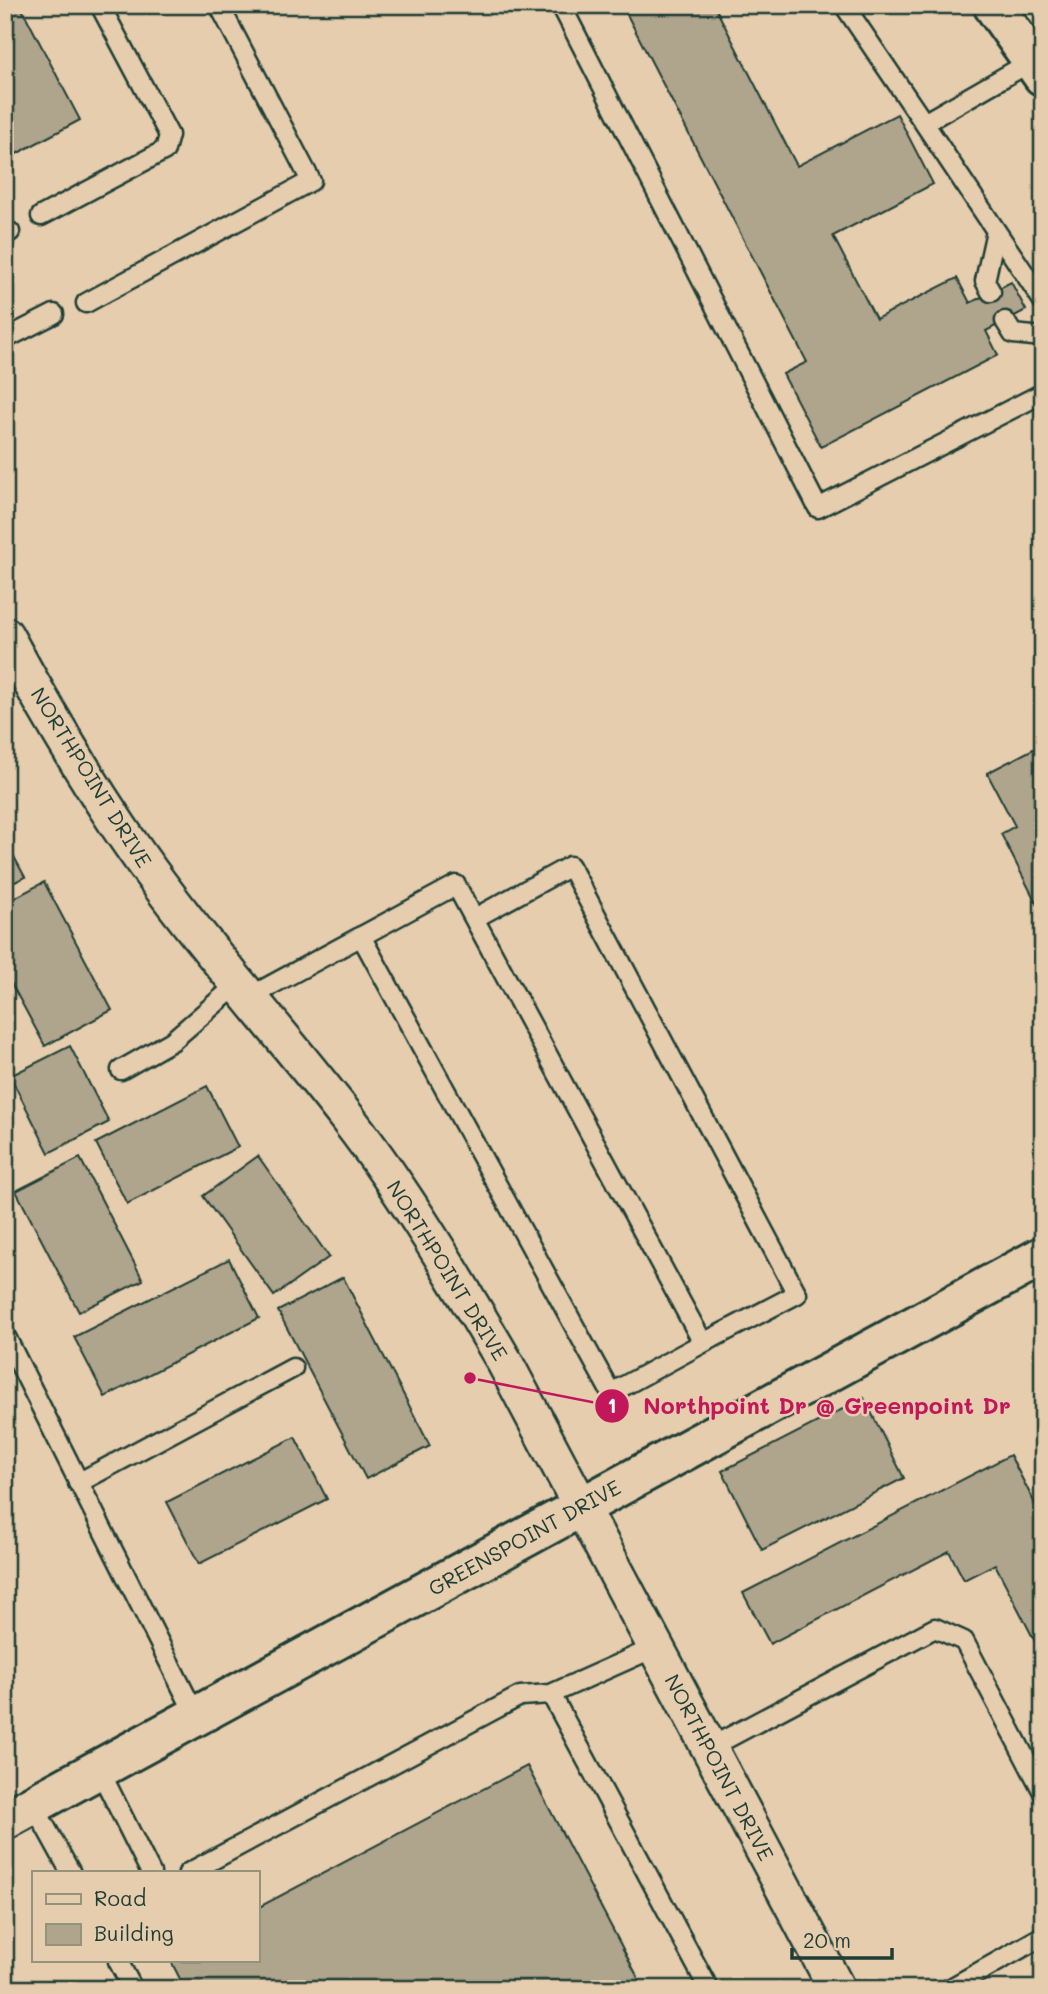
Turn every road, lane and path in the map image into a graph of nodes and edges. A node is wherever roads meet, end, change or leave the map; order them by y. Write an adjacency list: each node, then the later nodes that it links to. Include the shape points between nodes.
1 (100, 5): 8 (lane, via 169,135 165,150)
2 (219, 5): 12 (lane, via 311,181)
3 (561, 5): 17 (lane, via 818,508)
4 (844, 5): 7 (lane)
5 (993, 5): 6 (street)
6 (1037, 69): 7 (lane)
7 (924, 123): 9 (lane)
8 (41, 216)
9 (996, 231): 10 (lane, via 985,281); 11 (lane)
10 (991, 292)
11 (1043, 301)
12 (86, 303)
13 (54, 314): 16 (lane)
14 (1005, 321): 15 (lane, via 1013,334)
15 (1043, 337)
16 (5, 339)
17 (1043, 393)
18 (8, 648): 21 (street, NORTHPOINT DRIVE, via 119,827)
19 (475, 918): 20 (lane, via 456,885); 25 (lane); 25 (lane, via 570,866 797,1294)
20 (361, 936): 21 (lane); 25 (lane, via 611,1393)
21 (244, 990): 22 (lane); 28 (street, NORTHPOINT DRIVE, via 400,1190 503,1359)
22 (121, 1070)
23 (1043, 1256): 28 (street, GREENSPOINT DRIVE)
24 (5, 1335): 27 (lane)
25 (703, 1343)
26 (293, 1368): 27 (lane)
27 (78, 1483): 31 (lane)
28 (581, 1506): 29 (street, NORTHPOINT DRIVE); 31 (street, GREENSPOINT DRIVE)
29 (656, 1647): 30 (lane); 32 (street, NORTHPOINT DRIVE)
30 (551, 1694): 38 (lane, via 520,1696); 42 (lane)
31 (196, 1716): 33 (street, GREENSPOINT DRIVE)
32 (709, 1748): 34 (lane, via 935,1628 964,1641); 43 (street, NORTHPOINT DRIVE)
33 (99, 1769): 35 (street, GREENSPOINT DRIVE); 37 (lane)
34 (1043, 1792)
35 (18, 1812): 36 (lane)
36 (69, 1871)
37 (150, 1871)
38 (192, 1871)
39 (1043, 1936): 44 (lane)
40 (119, 1962): 41 (lane)
41 (133, 1989)
42 (709, 1989)
43 (837, 1989)
44 (948, 1989)

